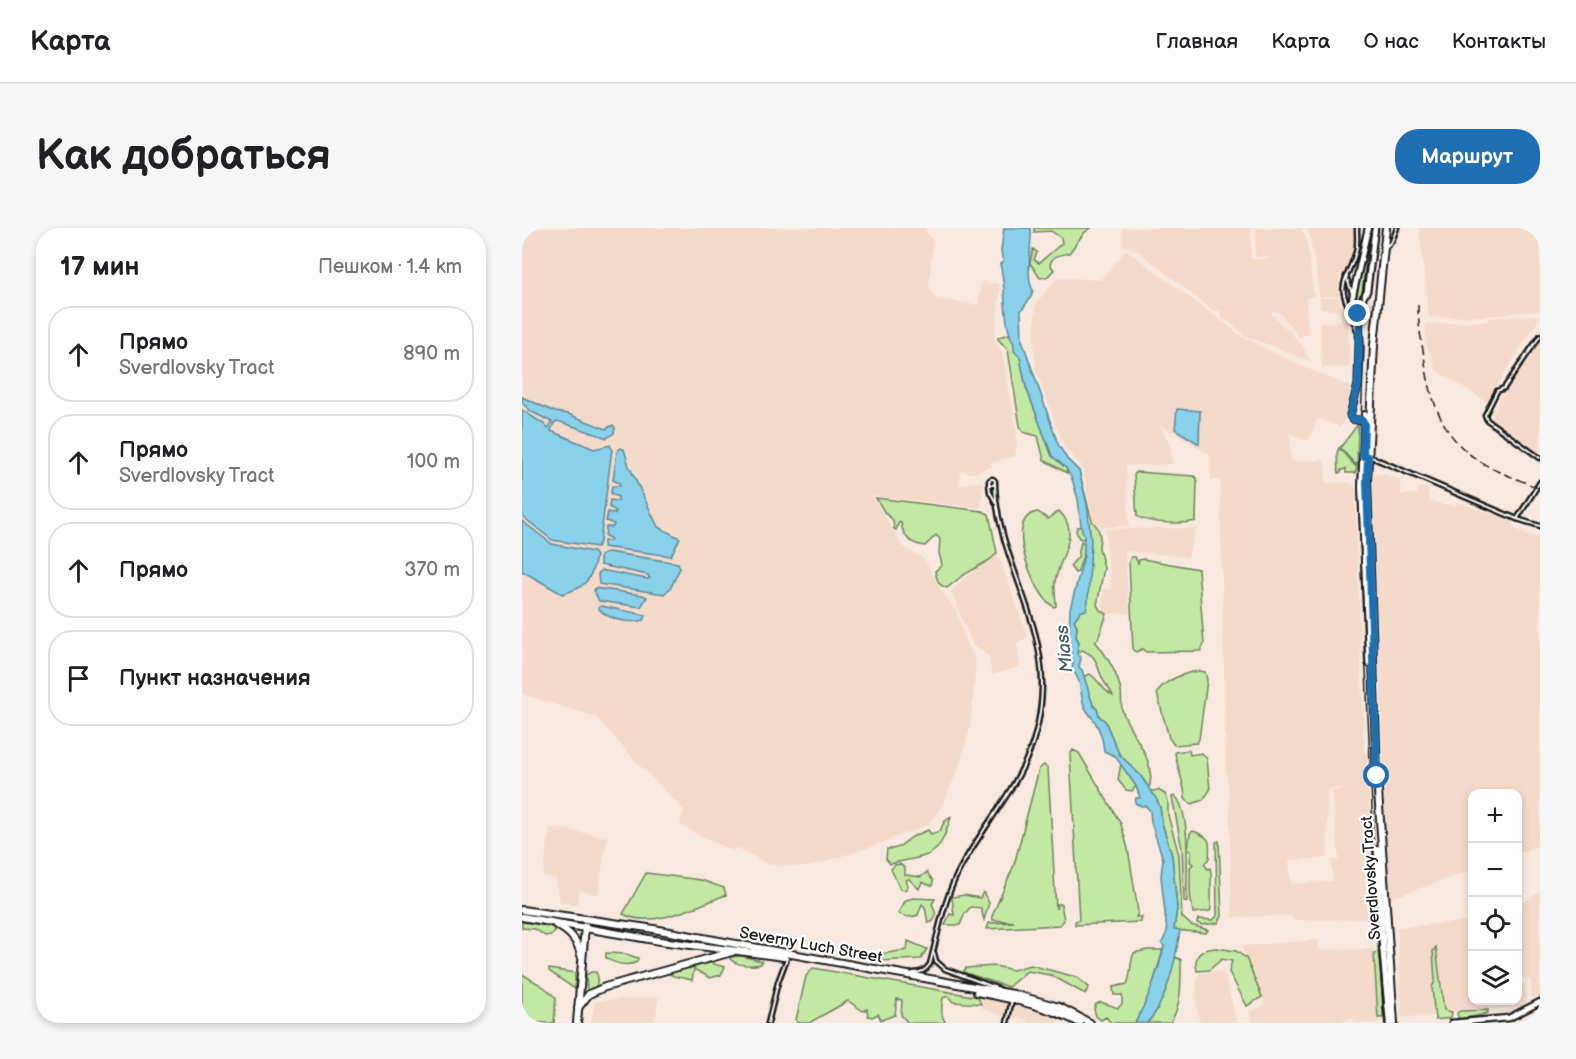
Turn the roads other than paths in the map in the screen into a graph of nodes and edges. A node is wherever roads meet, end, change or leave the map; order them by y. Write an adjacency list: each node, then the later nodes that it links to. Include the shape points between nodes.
1 (1357, 228): 7 (street, via 1357,249)
2 (1368, 228): 8 (main road)
3 (1375, 228): 12 (main road, via 1367,291)
4 (1384, 228): 6 (main road, Sverdlovsky Tract); 16 (main road, Sverdlovsky Tract)
5 (1397, 228): 6 (street)
6 (1384, 249): 17 (main road, Sverdlovsky Tract)
7 (1350, 267): 8 (street, via 1353,272); 9 (street)
8 (1360, 267): 11 (main road)
9 (1346, 276): 10 (street); 11 (street)
10 (1343, 293): 11 (street, via 1347,289); 13 (street)
11 (1352, 294): 12 (street); 13 (main road)
12 (1360, 309): 13 (street, via 1358,315); 15 (main road)
13 (1352, 313): 15 (main road)
14 (1540, 336): 18 (street, via 1504,388 1497,391 1485,415)
15 (1360, 342): 16 (main road, via 1358,385 1350,416)
16 (1363, 422): 17 (main road, Sverdlovsky Tract)
17 (1366, 456): 21 (street); 43 (main road, Sverdlovsky Tract, via 1362,487 1373,776 1383,954)
18 (1540, 458)
19 (1540, 482): 21 (street)
20 (996, 504): 20 (street, via 990,492 991,479 995,483); 31 (street, via 1036,633 1041,667 1040,704 1025,765 961,867 946,900)
21 (1516, 519): 22 (street)
22 (1540, 526)
23 (522, 910): 24 (main road, Severny Luch Street)
24 (527, 915): 25 (main road, Severny Luch Street); 26 (main road, Severny Luch Street)
25 (586, 920): 27 (main road); 28 (main road, Severny Luch Street)
26 (551, 922): 27 (main road, Severny Luch Street); 33 (main road, via 574,939)
27 (585, 928): 29 (main road, Severny Luch Street); 33 (main road)
28 (679, 935): 29 (main road, via 682,940); 34 (main road, Severny Luch Street)
29 (678, 943): 30 (main road, Severny Luch Street)
30 (738, 950): 32 (main road, Severny Luch Street); 37 (main road, via 605,987 589,994)
31 (934, 951): 34 (street, via 930,964 920,973); 35 (street, via 936,961 945,969)
32 (787, 957): 35 (main road, Severny Luch Street); 39 (street)
33 (582, 961): 37 (main road)
34 (895, 972): 35 (main road, Severny Luch Street)
35 (1012, 996): 40 (street); 41 (main road, Severny Luch Street); 42 (main road, Severny Luch Street, via 1059,1007)
36 (1540, 1002): 44 (main road, via 1509,1018)
37 (578, 1008): 38 (main road)
38 (577, 1023)
39 (768, 1023)
40 (1007, 1023)
41 (1080, 1023)
42 (1090, 1023)
43 (1392, 1023)
44 (1452, 1023)

